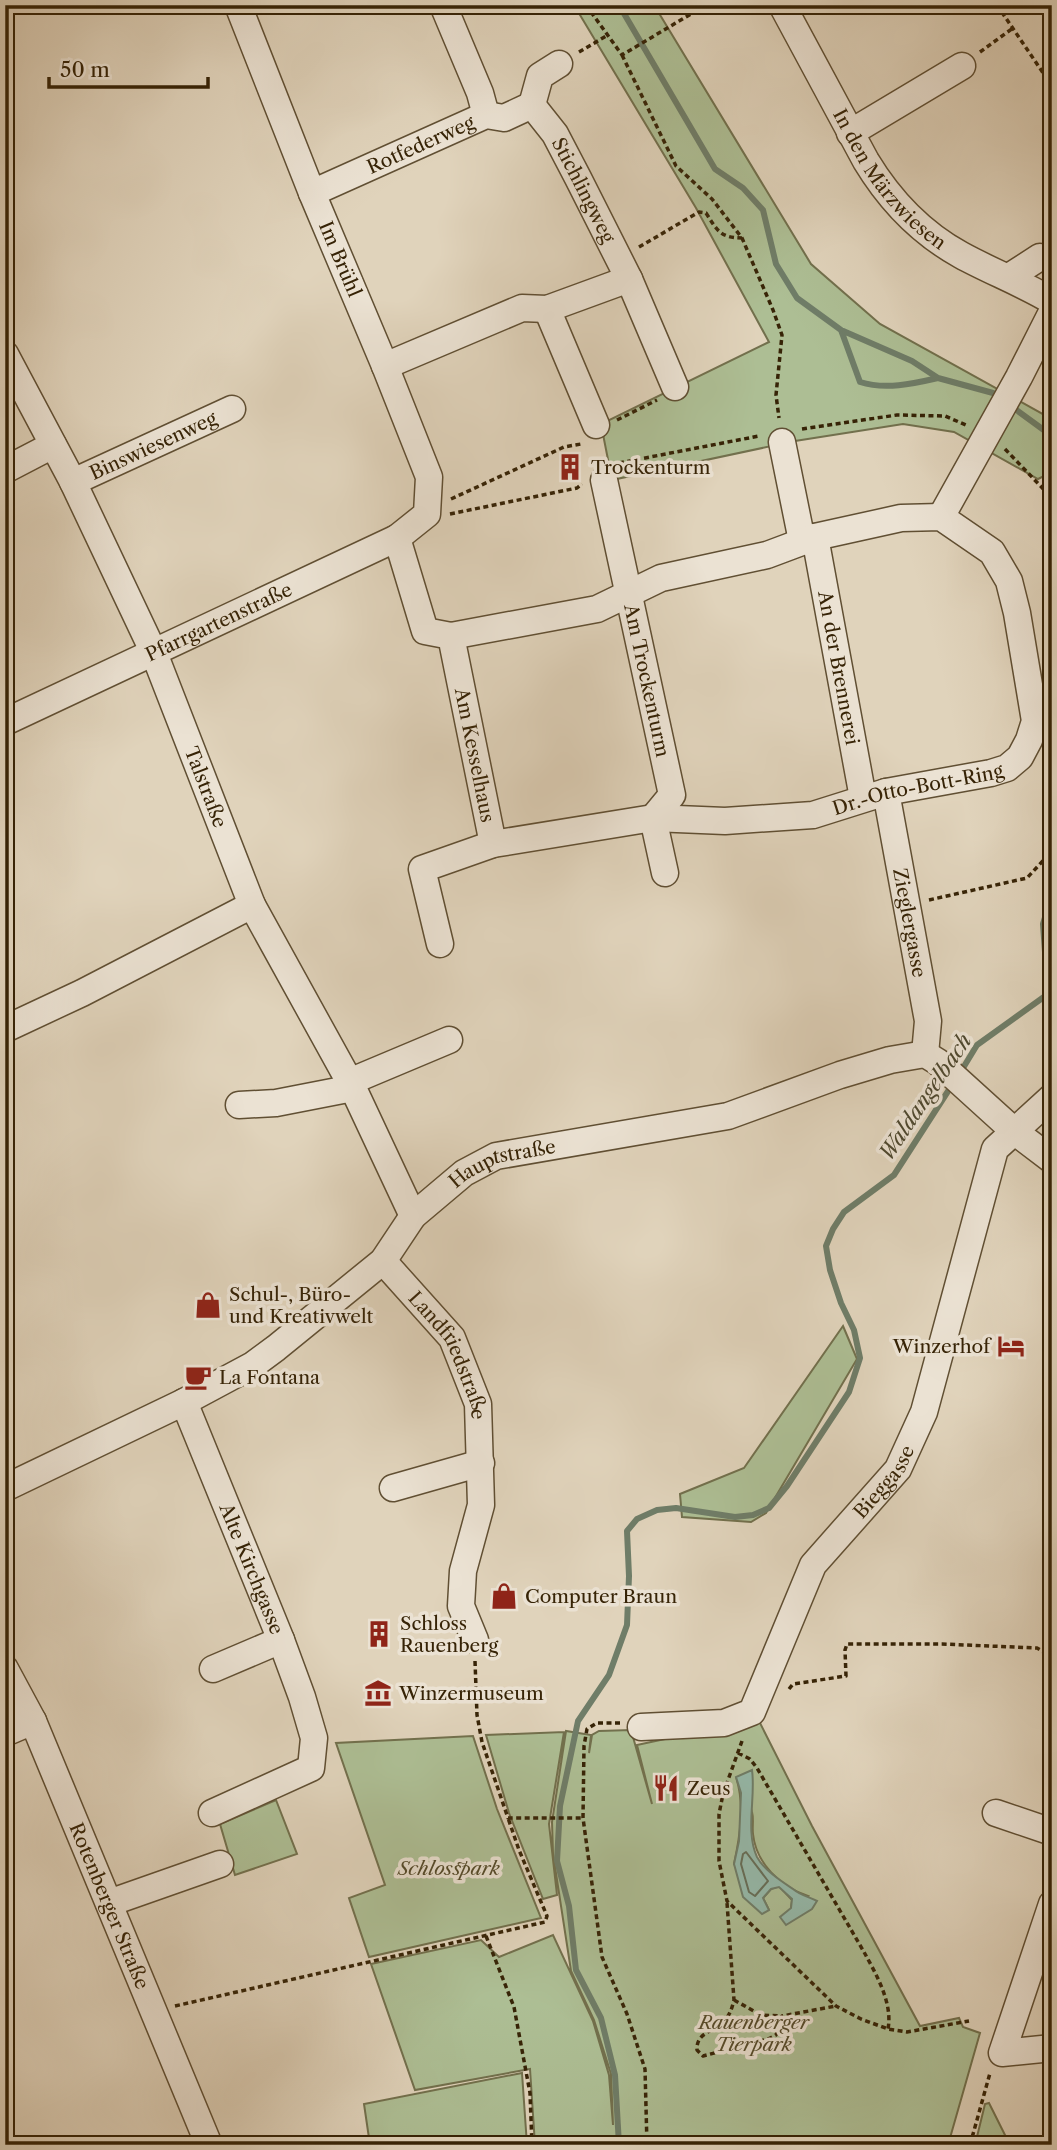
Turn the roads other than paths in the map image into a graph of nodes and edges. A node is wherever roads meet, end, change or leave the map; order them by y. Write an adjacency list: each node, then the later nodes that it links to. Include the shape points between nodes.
1 (443, 5): 7 (street)
2 (782, 5): 8 (street, In den Märzwiesen)
3 (247, 8): 9 (street, Im Brühl)
4 (559, 64): 6 (street, via 540,76)
5 (962, 66): 8 (street)
6 (532, 105): 7 (street, Rotfederweg, via 504,118); 11 (street, Stichlingweg, via 555,134)
7 (486, 115): 9 (street, Rotfederweg)
8 (850, 133): 12 (street, In den Märzwiesen, via 881,186 908,215 959,254)
9 (312, 193): 17 (street, Im Brühl)
10 (1052, 259): 12 (street, via 1040,257)
11 (624, 269): 14 (street); 18 (street, Stichlingweg)
12 (1009, 277): 13 (street, In den Märzwiesen)
13 (1052, 300)
14 (547, 309): 17 (street, via 522,308); 21 (street)
15 (1052, 312): 27 (street)
16 (5, 354): 22 (street, Talstraße)
17 (385, 366): 26 (street, Im Brühl, via 429,477)
18 (675, 387)
19 (232, 409): 25 (street, Binswiesenweg)
20 (780, 432): 29 (street, An der Brennerei)
21 (591, 436)
22 (53, 444): 23 (street); 25 (street, Talstraße)
23 (5, 470)
24 (601, 476): 30 (street, Am Trockenturm)
25 (73, 482): 32 (street, Talstraße)
26 (438, 514): 28 (street, Pfarrgartenstraße)
27 (942, 517): 29 (street, via 901,518); 34 (street, Dr.-Otto-Bott-Ring, via 992,552 1009,581 1035,721 1020,757 1007,768)
28 (397, 538): 31 (street, via 425,631); 32 (street, Pfarrgartenstraße)
29 (809, 539): 30 (street, via 767,555 661,578); 34 (street, An der Brennerei)
30 (627, 593): 31 (street, via 597,609); 35 (street, Am Trockenturm, via 672,796)
31 (451, 636): 36 (street, Am Kesselhaus)
32 (154, 653): 33 (street, Pfarrgartenstraße); 38 (street, Talstraße)
33 (5, 722)
34 (875, 795): 35 (street, Dr.-Otto-Bott-Ring, via 813,815 725,821); 42 (street, Zieglergasse, via 906,905)
35 (653, 818): 36 (street, Dr.-Otto-Bott-Ring); 37 (street)
36 (493, 844): 39 (street, Am Kesselhaus, via 422,869)
37 (665, 873)
38 (251, 905): 40 (street); 43 (street, Talstraße)
39 (440, 944)
40 (5, 1029)
41 (449, 1040): 43 (street)
42 (931, 1058): 46 (street); 48 (street, Hauptstraße, via 890,1060 728,1116 496,1156 464,1173)
43 (351, 1085): 45 (street, via 276,1103); 48 (street, Talstraße)
44 (1052, 1097): 46 (street, Bieggasse)
45 (239, 1105)
46 (1014, 1131): 47 (street); 59 (street, Bieggasse, via 995,1149 924,1412 898,1469 813,1566 752,1712 724,1723)
47 (1052, 1160)
48 (413, 1216): 49 (street, Hauptstraße)
49 (383, 1261): 50 (street, Hauptstraße, via 276,1349); 51 (street, Landfriedstraße, via 452,1338 478,1404)
50 (184, 1402): 52 (street, Hauptstraße); 54 (street, Alte Kirchgasse)
51 (481, 1463): 53 (street); 55 (street, Landfriedstraße, via 481,1505 463,1572 461,1606)
52 (5, 1488)
53 (393, 1488)
54 (281, 1640): 57 (street); 61 (street, Alte Kirchgasse, via 314,1738 311,1768)
55 (475, 1640)
56 (5, 1669): 58 (street, Rotenberger Straße)
57 (213, 1669)
58 (33, 1721): 60 (street); 65 (street, Rotenberger Straße)
59 (641, 1727)
60 (5, 1733)
61 (212, 1813)
62 (996, 1813): 63 (street)
63 (1052, 1832)
64 (220, 1864): 65 (street)
65 (109, 1903): 68 (street, Rotenberger Straße)
66 (1052, 1904): 67 (street, via 1002,2053)
67 (1052, 2048)
68 (209, 2145)

